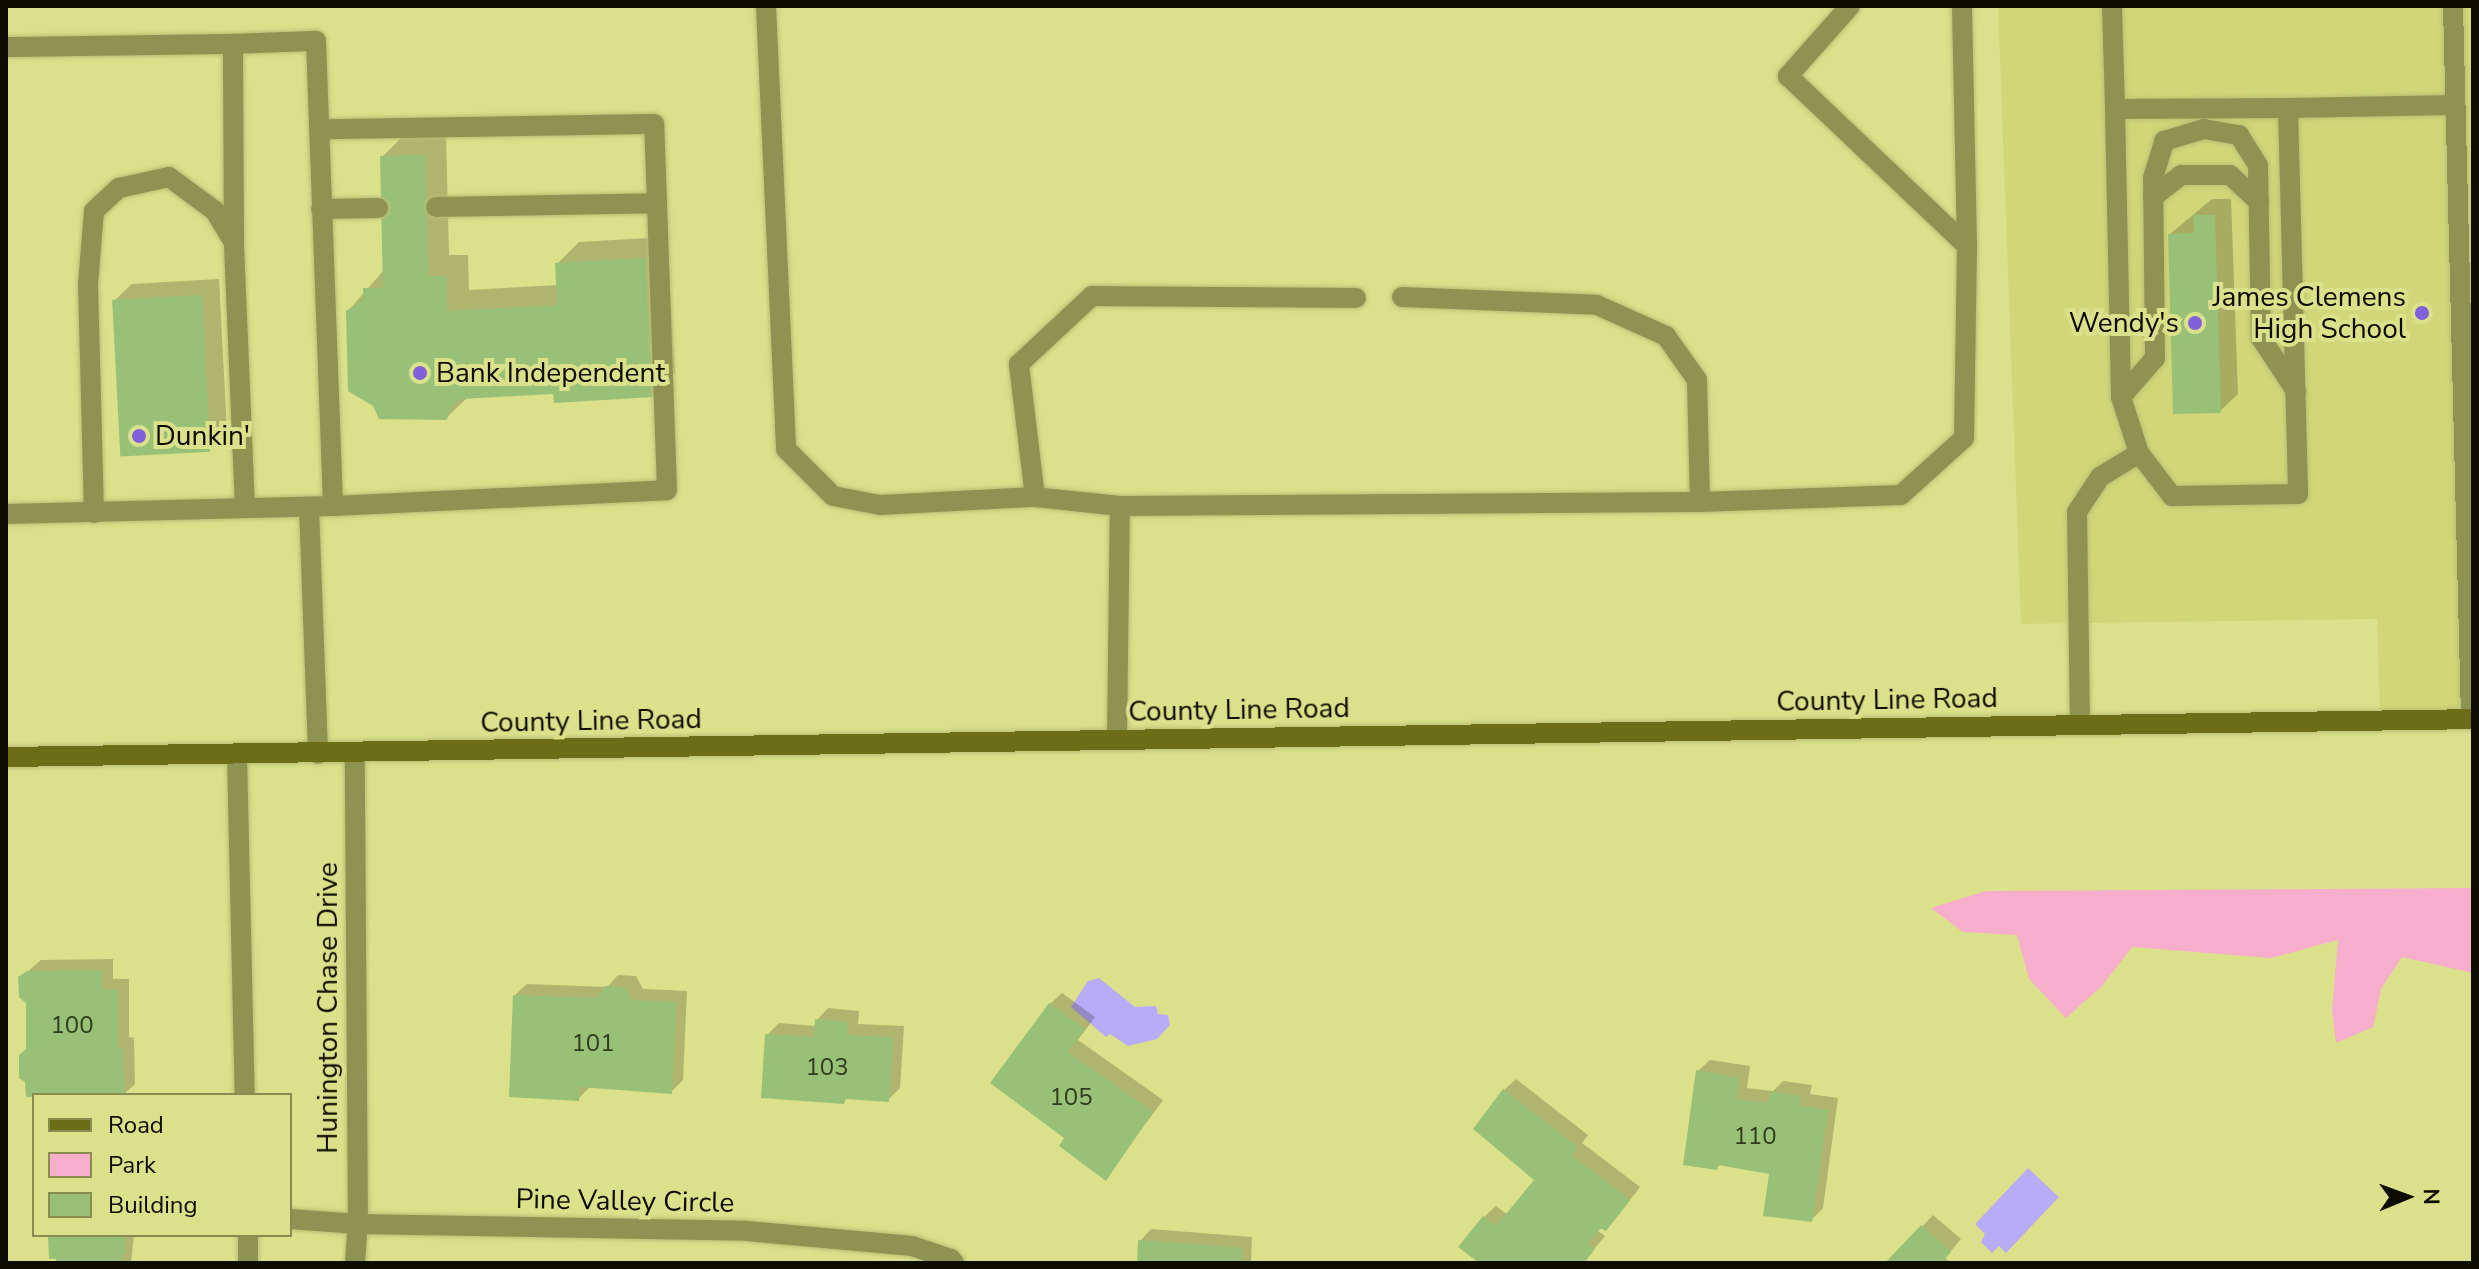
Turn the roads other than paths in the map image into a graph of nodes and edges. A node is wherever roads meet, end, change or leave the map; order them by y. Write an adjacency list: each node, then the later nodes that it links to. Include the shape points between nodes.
1 (766, 6): 25 (street, via 786,449 833,496 880,505)
2 (1850, 6): 19 (street, via 1788,76)
3 (1962, 6): 19 (street)
4 (2112, 6): 10 (street)
5 (2453, 6): 8 (street)
6 (233, 44): 7 (street); 11 (street, via 316,41); 18 (street)
7 (6, 47)
8 (2455, 105): 9 (street); 33 (street)
9 (2288, 108): 10 (street); 22 (street)
10 (2115, 109): 23 (street)
11 (320, 129): 14 (street, via 654,124); 17 (street)
12 (2153, 197): 13 (street, via 2181,175 2230,175); 13 (street, via 2164,141 2204,129 2239,135 2258,166); 23 (street, via 2155,358)
13 (2259, 202): 22 (street, via 2261,338)
14 (657, 203): 15 (street); 27 (street, via 667,490)
15 (436, 207)
16 (378, 208): 17 (street)
17 (321, 209): 27 (street)
18 (234, 243): 30 (street); 31 (street, via 215,211 169,177 119,188 94,211 88,284)
19 (1967, 246): 26 (street, via 1964,438 1901,495)
20 (1402, 297): 26 (street, via 1597,305 1666,336 1697,380)
21 (1356, 298): 25 (street, via 1092,296 1019,364)
22 (2296, 391): 24 (street, via 2298,494 2172,496)
23 (2121, 397): 24 (street)
24 (2139, 453): 34 (street, via 2100,477 2077,512)
25 (1035, 497): 28 (street)
26 (1700, 502): 28 (street)
27 (333, 506): 29 (street)
28 (1120, 506): 35 (street)
29 (309, 507): 30 (street); 37 (street)
30 (245, 508): 31 (street)
31 (94, 513): 32 (street)
32 (6, 514)
33 (2472, 719): 34 (main road, County Line Road)
34 (2080, 725): 35 (main road, County Line Road)
35 (1117, 740): 36 (main road, County Line Road)
36 (355, 753): 37 (main road, County Line Road); 42 (street, Hunington Chase Drive)
37 (318, 754): 38 (main road, County Line Road)
38 (237, 755): 39 (main road, County Line Road); 40 (street)
39 (6, 757)
40 (245, 1093)
41 (292, 1219): 42 (street, Pine Valley Circle)
42 (358, 1224): 45 (street, Hunington Chase Drive); 46 (street, Pine Valley Circle, via 747,1231 912,1246)
43 (248, 1237): 44 (street)
44 (248, 1263)
45 (355, 1263)
46 (954, 1263)

